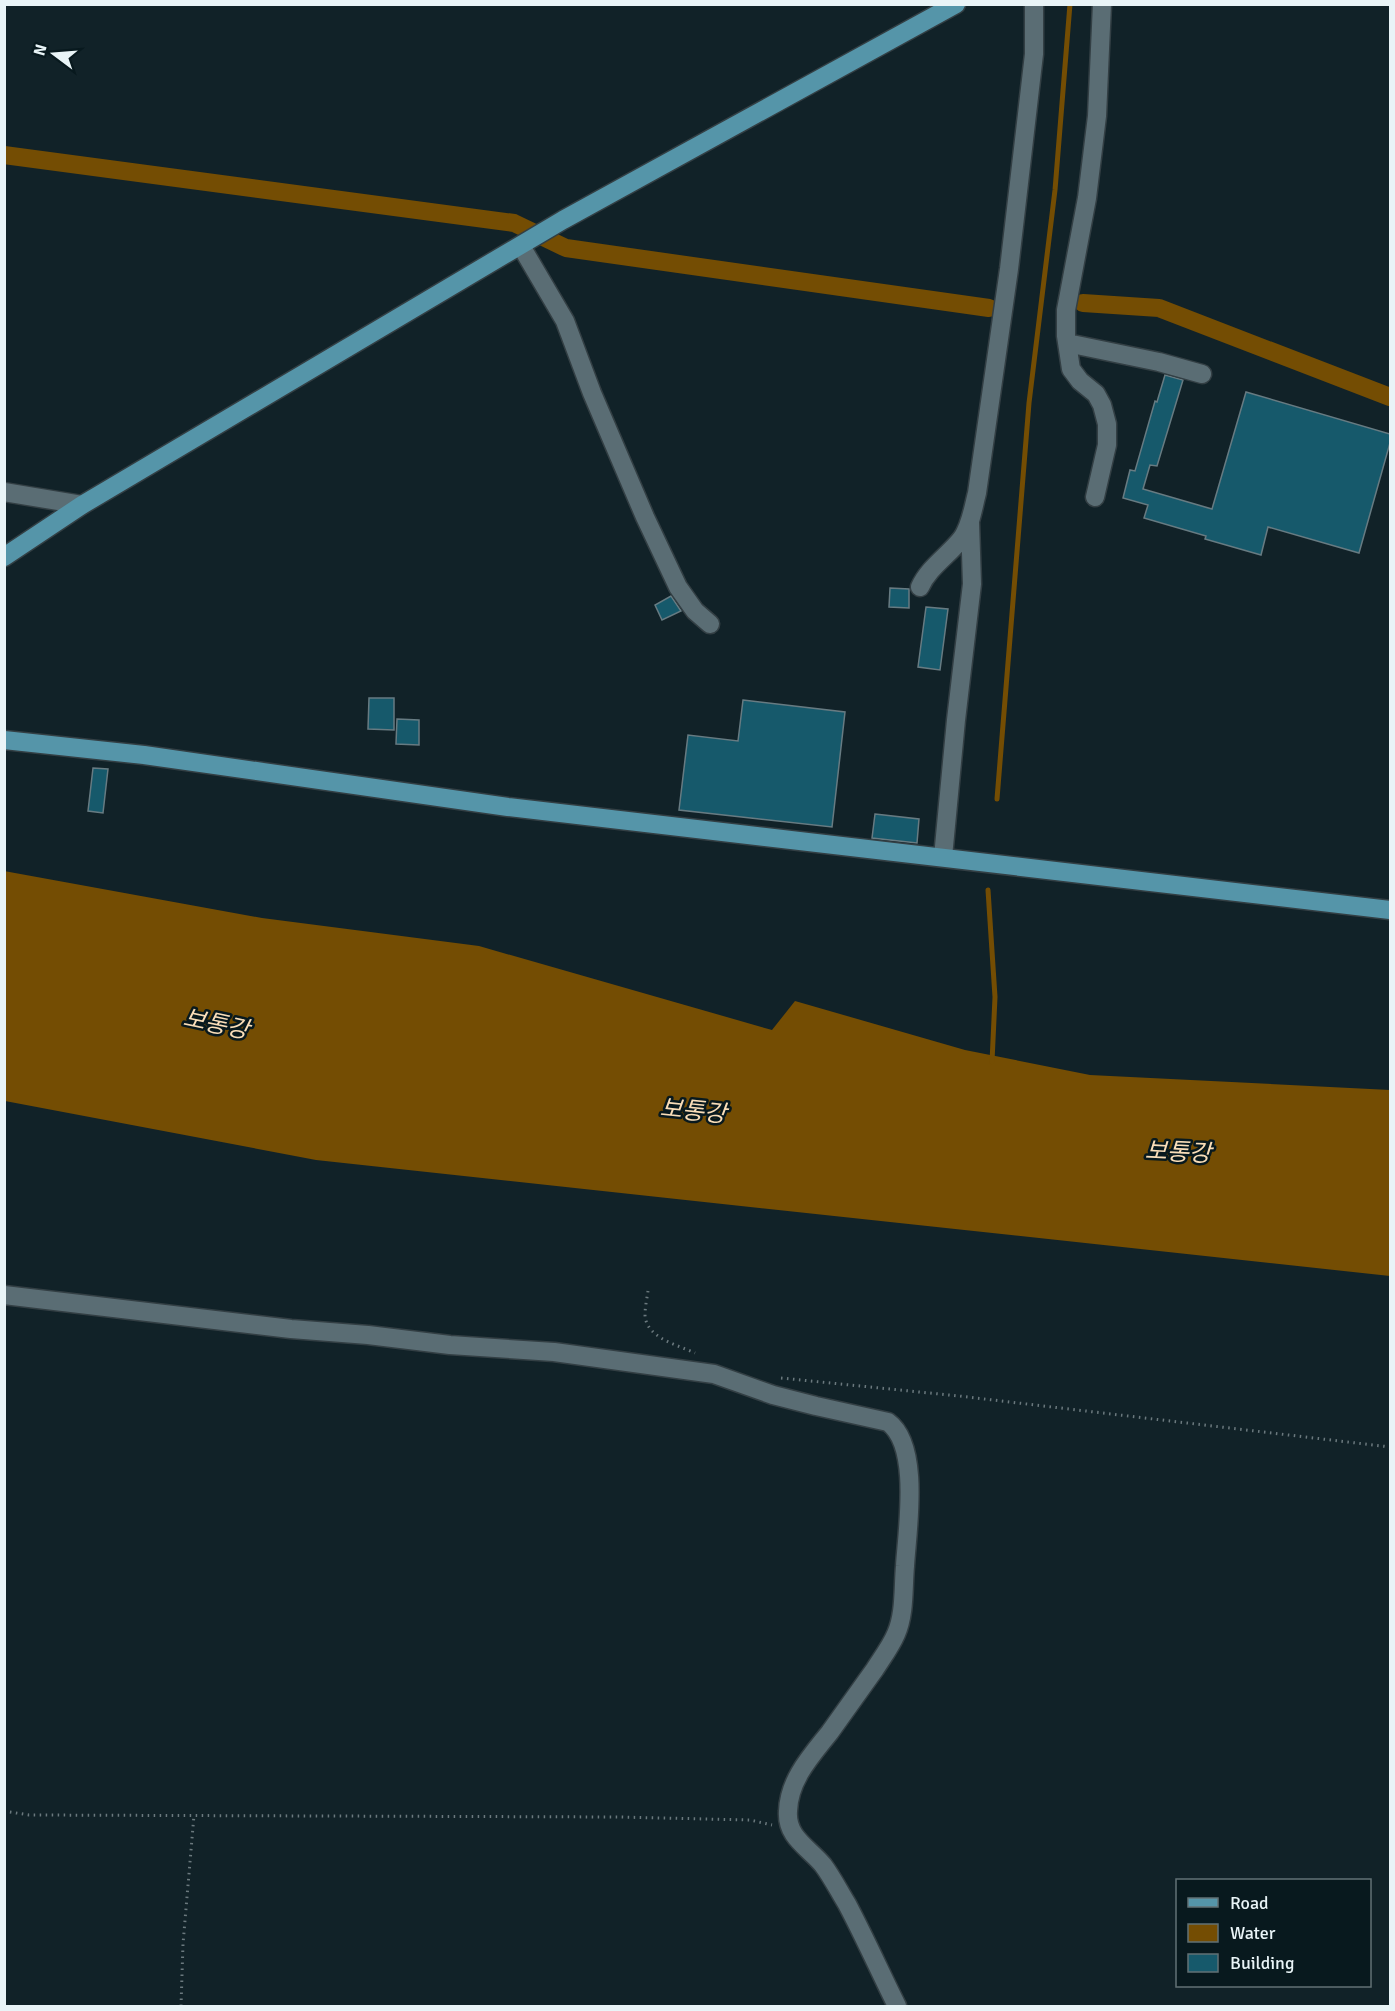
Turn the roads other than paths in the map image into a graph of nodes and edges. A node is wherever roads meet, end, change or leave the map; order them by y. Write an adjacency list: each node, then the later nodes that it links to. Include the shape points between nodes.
1 (1034, 4): 10 (street, via 1034,54 1009,269)
2 (1102, 4): 5 (street, via 1097,116 1087,198 1066,310)
3 (948, 6): 4 (main road)
4 (521, 246): 9 (main road); 13 (street, via 565,321 592,393 678,587)
5 (1067, 343): 6 (street); 8 (street, via 1071,369 1096,394 1107,424 1107,445)
6 (1202, 374)
7 (4, 492): 9 (street)
8 (1095, 497)
9 (82, 505): 11 (main road)
10 (970, 522): 12 (street, via 963,537 924,577); 15 (street, via 972,584)
11 (4, 557)
12 (920, 587)
13 (710, 624)
14 (4, 740): 15 (main road, via 144,755 507,807)
15 (943, 857): 16 (main road)
16 (1390, 910)
17 (4, 1295): 18 (street, via 279,1328 554,1352 714,1374 773,1395 894,1426 903,1444 910,1490 897,1634 805,1764 790,1796 788,1821 799,1842 832,1878)
18 (897, 2007)

